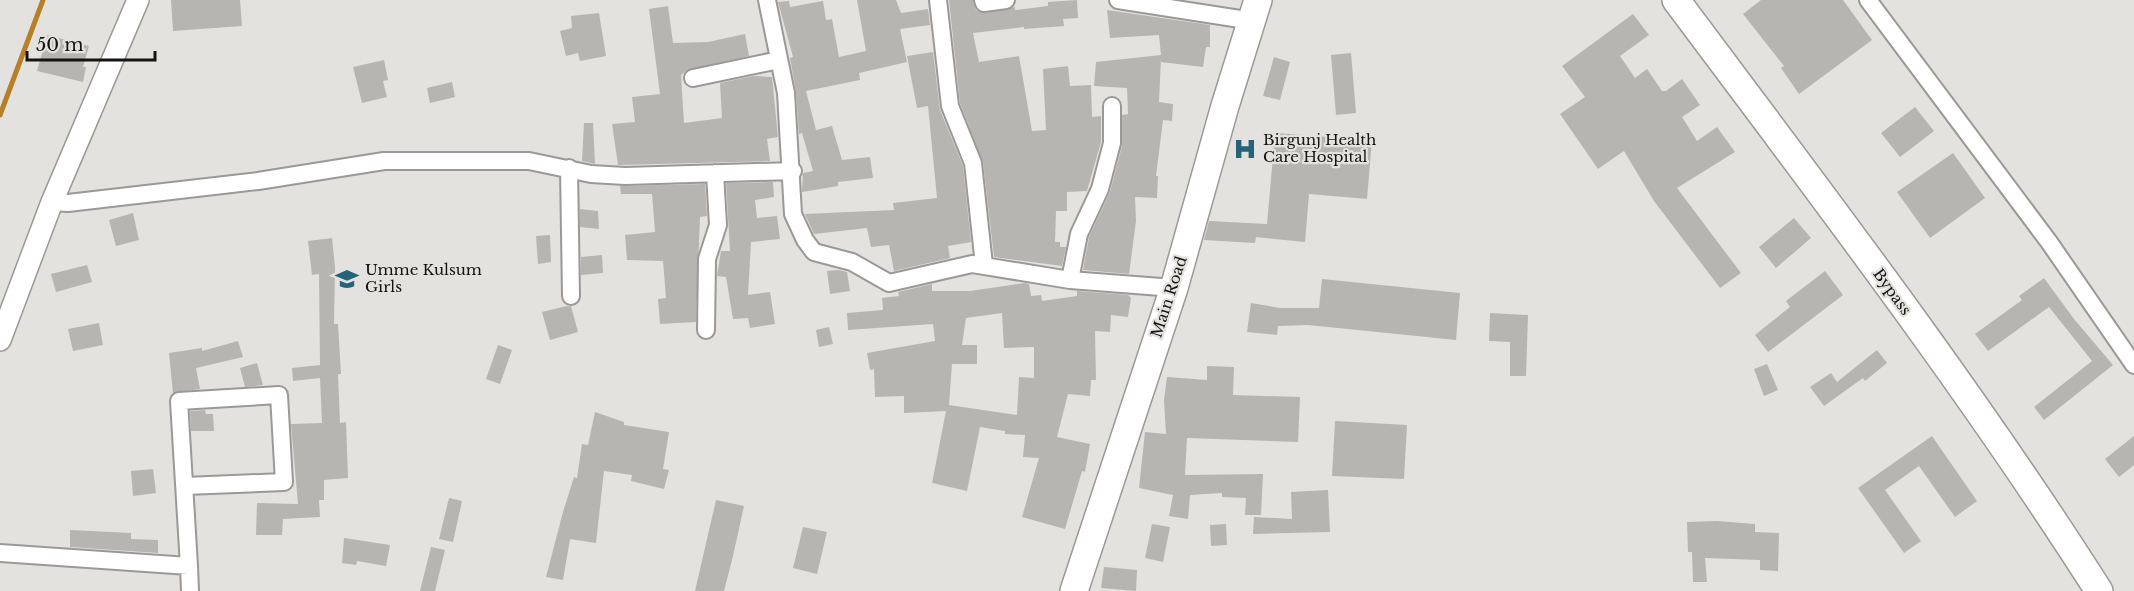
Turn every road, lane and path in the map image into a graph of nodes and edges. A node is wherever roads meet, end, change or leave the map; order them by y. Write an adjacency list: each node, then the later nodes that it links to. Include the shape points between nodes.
1 (138, 0): 16 (street)
2 (767, 0): 10 (street)
3 (938, 0): 17 (street, via 950,106 973,163)
4 (982, 0): 5 (street)
5 (1006, 0)
6 (1118, 0): 9 (street)
7 (1676, 0): 29 (main road, Bypass, via 1824,197 2029,482)
8 (1868, 0): 23 (street, via 2049,242)
9 (1256, 10): 19 (main road, Main Road)
10 (779, 60): 11 (street); 14 (street)
11 (693, 78)
12 (1112, 106): 18 (street, via 1113,143 1100,189 1079,234)
13 (569, 168): 15 (street, via 625,176); 16 (street, via 529,160 384,161 258,181); 20 (street)
14 (793, 171): 15 (street); 17 (street, via 793,214 814,252 852,262 889,284 972,264)
15 (715, 173): 21 (street, via 718,225 707,259)
16 (52, 202): 22 (street)
17 (984, 266): 18 (street)
18 (1070, 280): 19 (street)
19 (1174, 288): 28 (main road, Main Road)
20 (571, 296)
21 (706, 330)
22 (0, 340)
23 (2134, 364)
24 (185, 486): 24 (street, via 179,401 279,396 284,482); 26 (street)
25 (0, 553): 26 (street)
26 (189, 566): 27 (street)
27 (190, 591)
28 (1074, 591)
29 (2099, 591)

